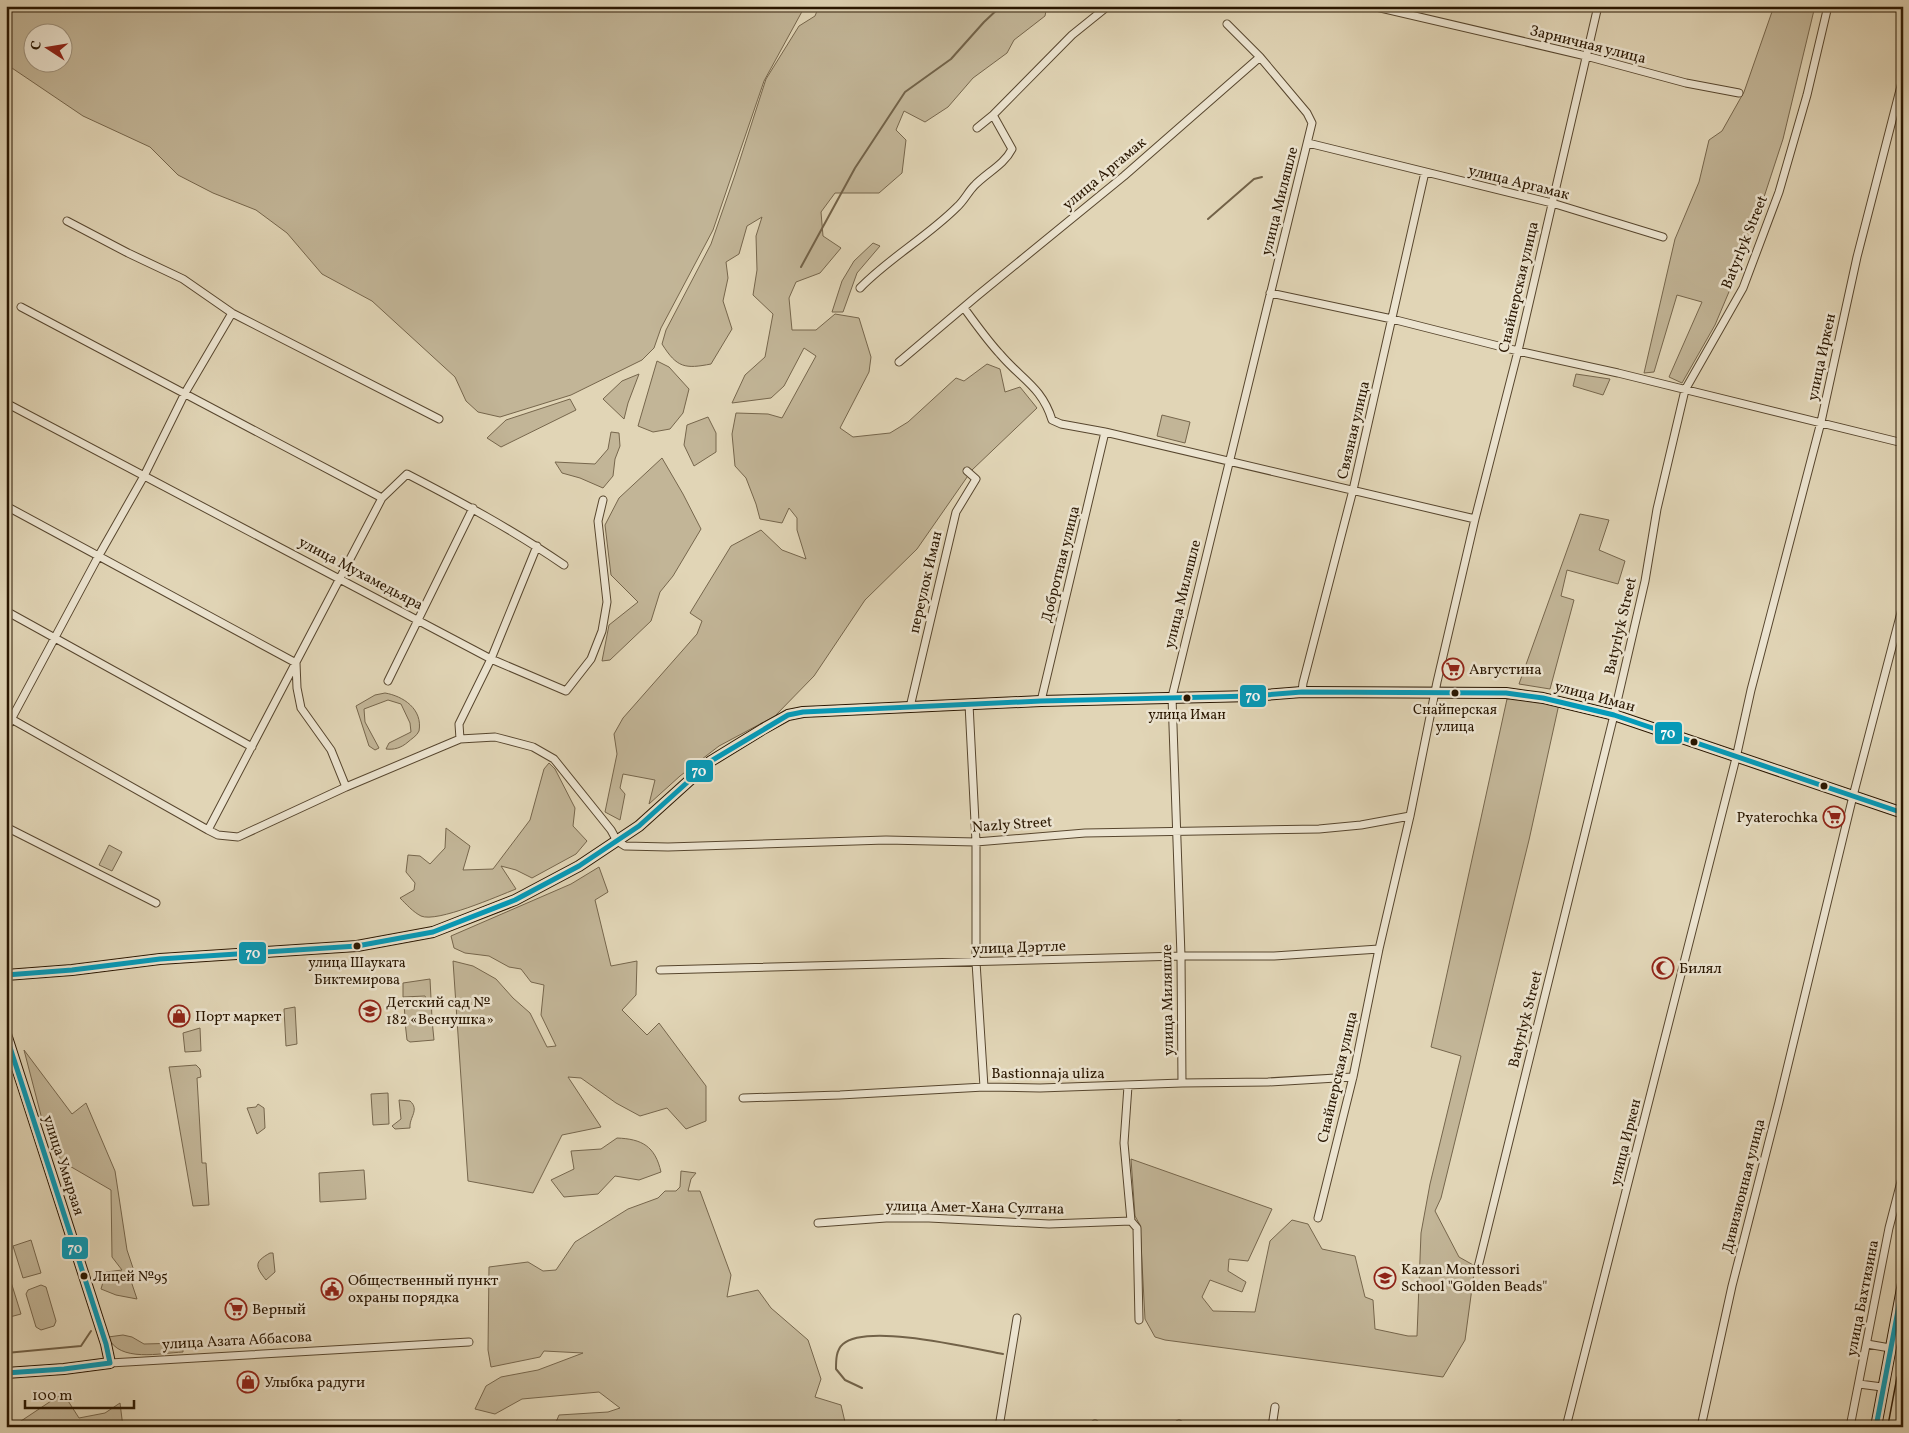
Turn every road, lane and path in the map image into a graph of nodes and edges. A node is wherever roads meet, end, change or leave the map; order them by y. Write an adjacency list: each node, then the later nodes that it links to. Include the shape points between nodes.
1 (1108, 6): 10 (street, via 1072,35)
2 (1372, 6): 6 (street, Зарничная улица)
3 (1598, 6): 6 (street, Снайперская улица)
4 (1828, 6): 25 (street, Batyrlyk Street, via 1779,192 1743,288)
5 (1227, 24): 7 (street)
6 (1586, 56): 9 (street, Зарничная улица, via 1686,83); 14 (street, Снайперская улица)
7 (1260, 57): 12 (street, улица Миляшле, via 1307,113 1312,123); 20 (street, улица Аргамак, via 1124,176)
8 (1903, 78): 29 (street, улица Иркен, via 1857,257)
9 (1739, 93)
10 (993, 115): 11 (street); 17 (street, via 1012,149 1008,156 973,186 958,207 876,271)
11 (977, 128)
12 (1308, 143): 13 (street, улица Аргамак); 18 (street, улица Миляшле)
13 (1425, 172): 14 (street, улица Аргамак); 22 (street, Связная улица)
14 (1552, 203): 16 (street, улица Аргамак); 23 (street, Снайперская улица)
15 (67, 220): 21 (street, via 183,279)
16 (1663, 237)
17 (860, 288)
18 (1270, 293): 22 (street); 32 (street, улица Миляшле)
19 (22, 307): 26 (street)
20 (964, 308): 24 (street, улица Аргамак); 30 (street, via 1000,354 1040,394 1052,420)
21 (232, 313): 26 (street); 28 (street)
22 (1392, 319): 23 (street); 35 (street, Связная улица)
23 (1518, 352): 25 (street); 40 (street, Снайперская улица)
24 (899, 362)
25 (1685, 390): 29 (street); 58 (street, Batyrlyk Street)
26 (185, 392): 34 (street); 36 (street)
27 (6, 402): 34 (street, улица Мухамедьяра)
28 (439, 420)
29 (1821, 422): 31 (street); 63 (street, улица Иркен)
30 (1106, 432): 32 (street); 55 (street, Добротная улица)
31 (1903, 443)
32 (1229, 461): 35 (street); 54 (street, улица Миляшле)
33 (967, 471): 57 (street, переулок Иман, via 976,480 956,512)
34 (144, 476): 42 (street); 44 (street, улица Мухамедьяра)
35 (1353, 490): 40 (street); 52 (street, Связная улица)
36 (382, 498): 39 (street, via 407,474); 44 (street)
37 (602, 500): 49 (street, улица Мухамедьяра, via 598,521 607,602 602,631 591,659 566,691)
38 (6, 506): 42 (street)
39 (473, 508): 41 (street); 47 (street)
40 (1475, 519): 53 (street, Снайперская улица)
41 (537, 546): 43 (street); 49 (street)
42 (98, 557): 48 (street); 50 (street)
43 (564, 565)
44 (340, 578): 47 (street, улица Мухамедьяра); 50 (street)
45 (1903, 605): 65 (street, Дивизионная улица)
46 (6, 611): 48 (street)
47 (419, 620): 49 (street, улица Мухамедьяра); 51 (street)
48 (55, 638): 59 (street); 62 (street)
49 (491, 659): 61 (street, via 459,724)
50 (296, 663): 62 (street); 64 (street, via 301,708 331,750)
51 (388, 681)
52 (1302, 692): 53 (street, улица Иман); 54 (street, улица Иман)
53 (1434, 693): 58 (street, улица Иман, via 1482,692 1543,698); 67 (street, Снайперская улица)
54 (1172, 697): 55 (street, улица Иман); 70 (street, улица Миляшле)
55 (1041, 701): 56 (street, улица Иман)
56 (969, 704): 57 (street, улица Иман); 72 (street)
57 (910, 707): 71 (street, улица Иман, via 821,710 788,715 711,761)
58 (1614, 716): 63 (street, улица Иман); 89 (street, Batyrlyk Street)
59 (9, 718): 60 (street); 69 (street)
60 (6, 729)
61 (460, 739): 64 (street); 71 (street, via 495,737 540,749 554,759 612,830)
62 (252, 747): 69 (street)
63 (1736, 758): 65 (street, улица Иман); 104 (street, улица Иркен)
64 (346, 786): 69 (street, via 238,837 218,835)
65 (1853, 796): 66 (street, улица Иман); 105 (street, Дивизионная улица, via 1732,1286)
66 (1903, 813)
67 (1410, 816): 70 (street, Nazly Street, via 1319,829); 74 (street, Снайперская улица)
68 (6, 827): 73 (street)
69 (208, 830)
70 (1177, 831): 72 (street, Nazly Street, via 1085,833); 75 (street, улица Миляшле)
71 (617, 841): 72 (street, Nazly Street, via 626,846 668,847 886,840); 78 (street, улица Иман, via 579,866 515,900 433,932 357,946 160,959)
72 (976, 842): 76 (street)
73 (156, 902)
74 (1379, 949): 75 (street, улица Дэртле, via 1274,956); 80 (street, Снайперская улица)
75 (1181, 956): 76 (street, улица Дэртле); 81 (street, улица Миляшле)
76 (976, 962): 77 (street, улица Дэртле); 83 (street)
77 (660, 970)
78 (6, 975)
79 (6, 1034): 96 (street, улица Умырзая)
80 (1353, 1077): 81 (street, Bastionnaja uliza); 86 (street, Снайперская улица)
81 (1182, 1083): 82 (street, Bastionnaja uliza)
82 (1128, 1086): 83 (street, Bastionnaja uliza); 87 (street, via 1124,1144)
83 (984, 1087): 84 (street, Bastionnaja uliza)
84 (743, 1098)
85 (1903, 1174): 94 (street, улица Бахтизина, via 1889,1228)
86 (1318, 1218)
87 (1131, 1220): 88 (street, улица Амет-Хана Султана, via 1049,1224 894,1218); 92 (street, via 1137,1228)
88 (818, 1223)
89 (1478, 1267)
90 (1903, 1283): 95 (street)
91 (1017, 1318): 102 (street)
92 (1139, 1320)
93 (469, 1342): 96 (street, улица Азата Аббасова)
94 (1867, 1344): 95 (street); 99 (street, улица Бахтизина)
95 (1890, 1348): 100 (street)
96 (110, 1363): 97 (street, улица Азата Аббасова)
97 (6, 1373)
98 (1903, 1379): 108 (main road)
99 (1859, 1384): 100 (street); 106 (street, улица Бахтизина)
100 (1882, 1387): 107 (street)
101 (1275, 1407): 103 (street)
102 (999, 1427)
103 (1272, 1427)
104 (1566, 1427)
105 (1701, 1427)
106 (1850, 1427)
107 (1876, 1427)
108 (1894, 1427)

